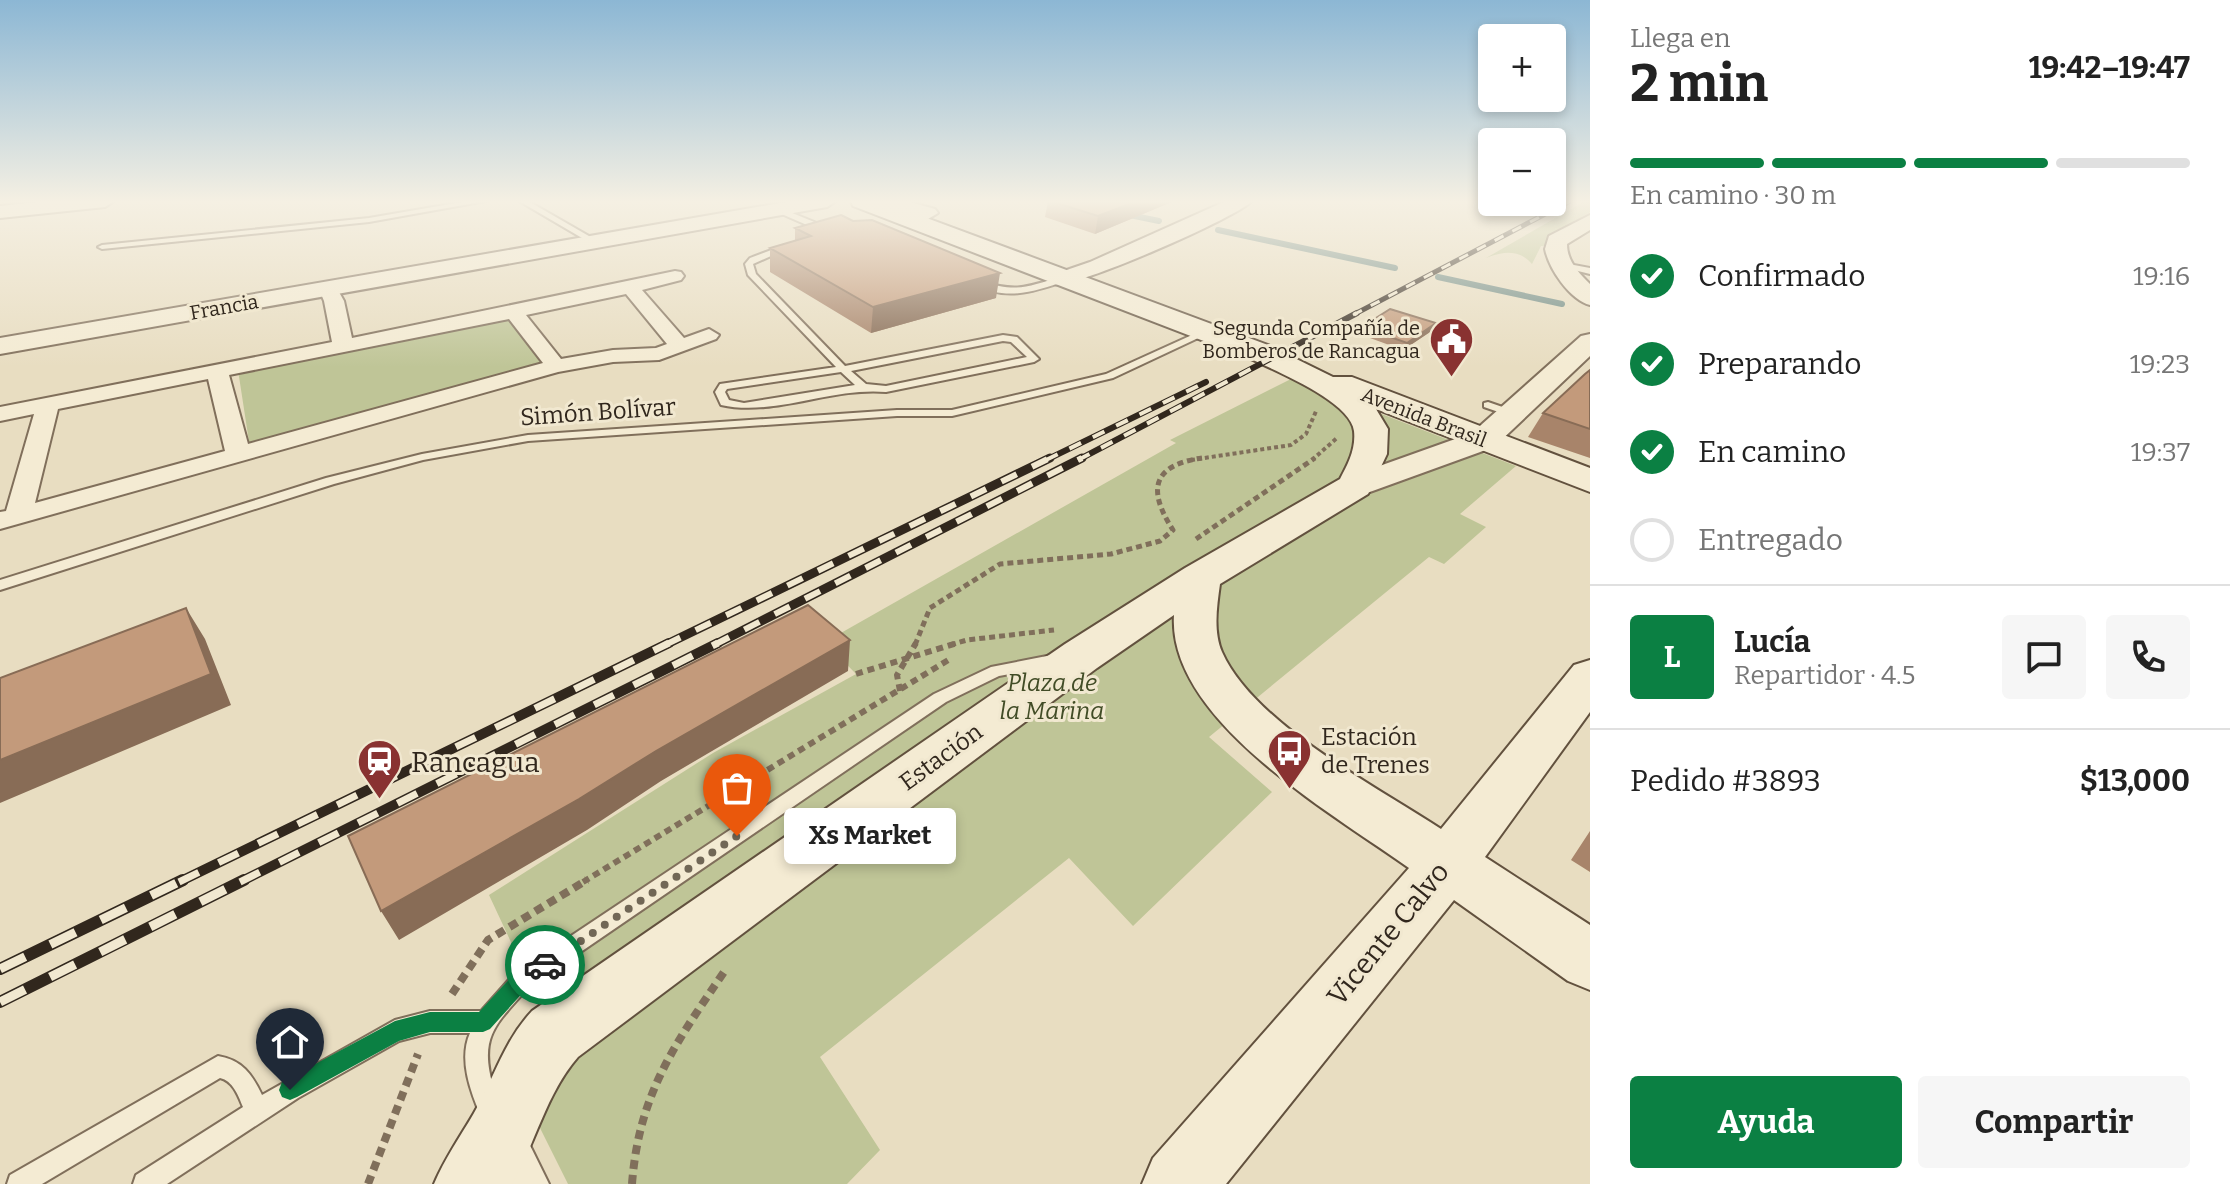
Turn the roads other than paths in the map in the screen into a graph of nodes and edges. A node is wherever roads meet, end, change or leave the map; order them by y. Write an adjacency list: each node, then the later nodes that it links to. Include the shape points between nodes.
1 (519, 256): 14 (street, Francia)
2 (763, 256): 25 (lane, via 749,264 752,275)
3 (1006, 256): 7 (main road)
4 (1008, 256): 7 (main road)
5 (1122, 256): 12 (street)
6 (1558, 256): 8 (street)
7 (1011, 258): 12 (main road)
8 (1561, 264): 9 (lane); 15 (street)
9 (1590, 271)
10 (675, 276): 13 (street)
11 (966, 278): 12 (lane, via 1009,294)
12 (1063, 279): 17 (main road)
13 (631, 288): 16 (street); 21 (street)
14 (328, 289): 20 (street); 22 (street, Francia)
15 (1590, 298)
16 (514, 312): 20 (street); 24 (street)
17 (1206, 332): 23 (main road); 36 (lane, Simón Bolívar, via 1109,376 952,413 528,438 422,457)
18 (709, 335): 21 (street)
19 (1590, 342): 30 (street, via 1500,409)
20 (343, 344): 26 (street)
21 (679, 345): 24 (street, via 659,354)
22 (0, 346)
23 (1258, 351): 30 (main road, Avenida Brasil); 33 (main road, via 1359,407 1371,429 1370,454)
24 (556, 366): 31 (street)
25 (843, 369): 27 (lane); 27 (lane, via 738,383 720,392 725,403 744,406); 27 (lane, via 1003,338 1014,339 1034,359 886,389)
26 (217, 371): 28 (street); 31 (street)
27 (863, 387)
28 (48, 405): 29 (street); 34 (street)
29 (0, 414)
30 (1483, 440): 32 (main road, Avenida Brasil); 33 (street)
31 (238, 454): 34 (street)
32 (1590, 481)
33 (1355, 486): 35 (main road, Estación)
34 (9, 518)
35 (1196, 560): 37 (main road, Estación); 39 (main road, via 1194,623 1199,649 1217,685 1267,736)
36 (0, 585)
37 (1073, 642): 41 (lane, via 940,698 521,981); 43 (main road, Estación, via 555,1034 536,1055)
38 (1582, 694): 39 (main road, Vicente Calvo)
39 (1446, 863): 40 (main road); 46 (main road, Vicente Calvo)
40 (1590, 960)
41 (483, 1022): 42 (lane, via 430,1022 395,1031); 43 (lane, via 475,1069)
42 (257, 1111): 44 (lane, via 238,1073 218,1067); 45 (lane)
43 (498, 1169)
44 (19, 1184)
45 (145, 1184)
46 (1179, 1184)

